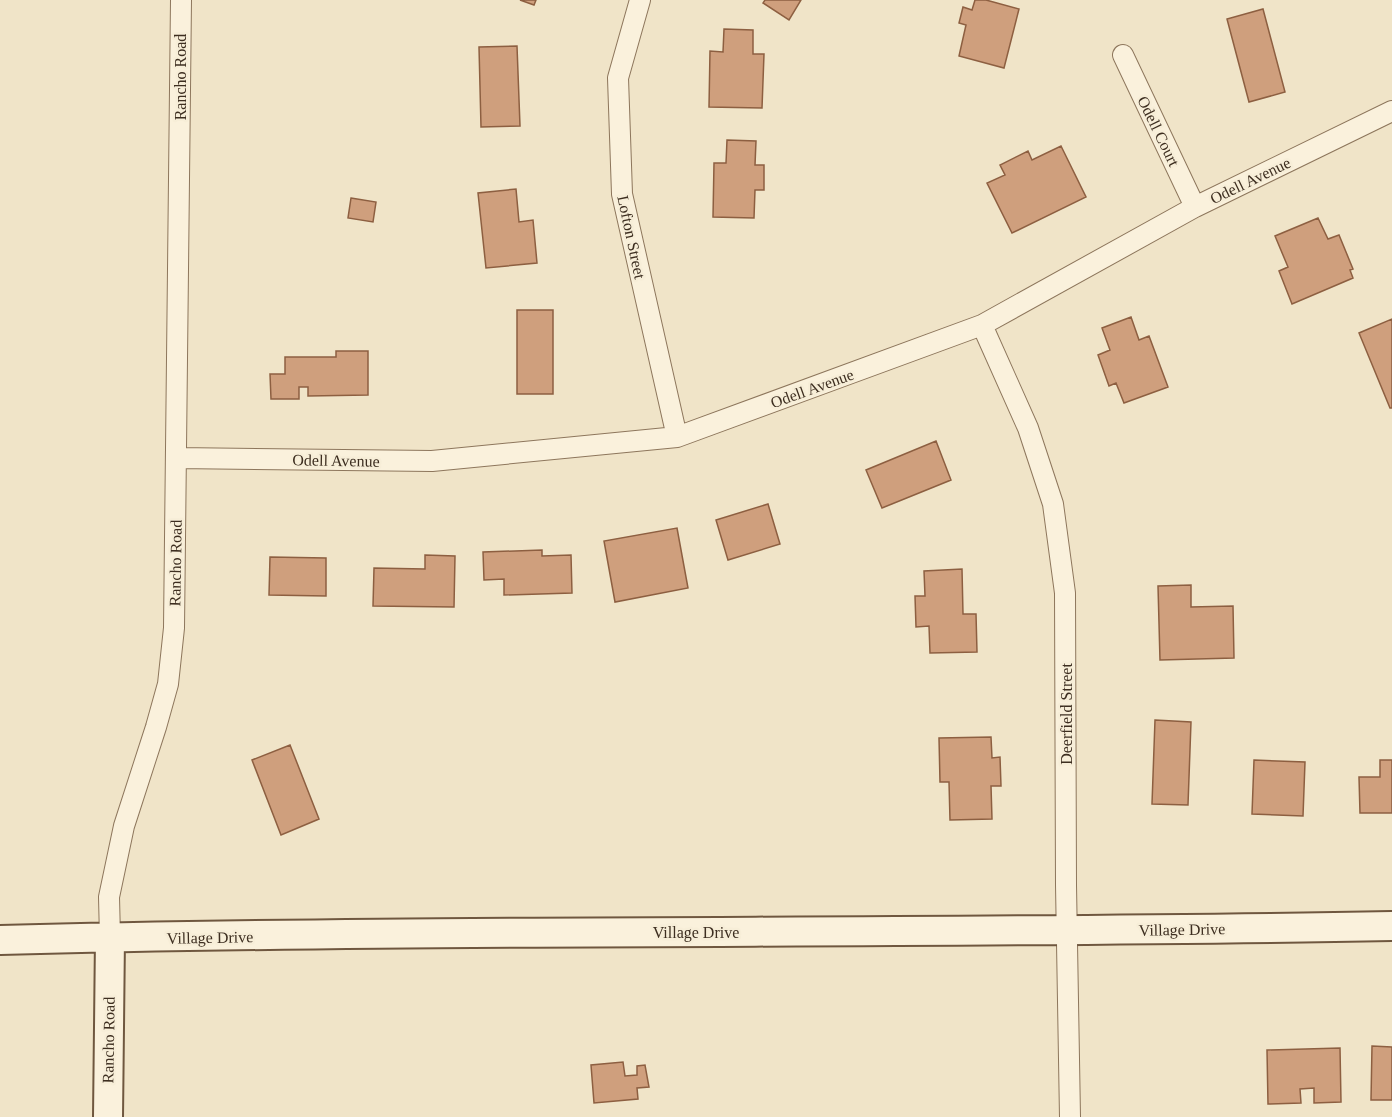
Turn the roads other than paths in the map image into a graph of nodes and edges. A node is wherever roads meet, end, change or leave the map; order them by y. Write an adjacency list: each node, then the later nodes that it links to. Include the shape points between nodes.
1 (181, 0): 8 (street, Rancho Road)
2 (640, 0): 7 (street, Lofton Street, via 618,78 622,194)
3 (1123, 55): 5 (street, Odell Court)
4 (1392, 112): 5 (street, Odell Avenue)
5 (1196, 207): 6 (street, Odell Avenue)
6 (982, 325): 7 (street, Odell Avenue); 10 (street, Deerfield Street, via 1028,428 1053,504 1065,593)
7 (677, 437): 8 (street, Odell Avenue, via 432,461)
8 (177, 458): 11 (street, Rancho Road, via 174,628 168,684 123,825 109,897)
9 (1392, 926): 10 (main road, Village Drive)
10 (1066, 931): 11 (main road, Village Drive); 14 (street, Deerfield Street)
11 (110, 938): 12 (main road, Village Drive); 13 (main road, Rancho Road)
12 (0, 940)
13 (108, 1117)
14 (1070, 1117)

